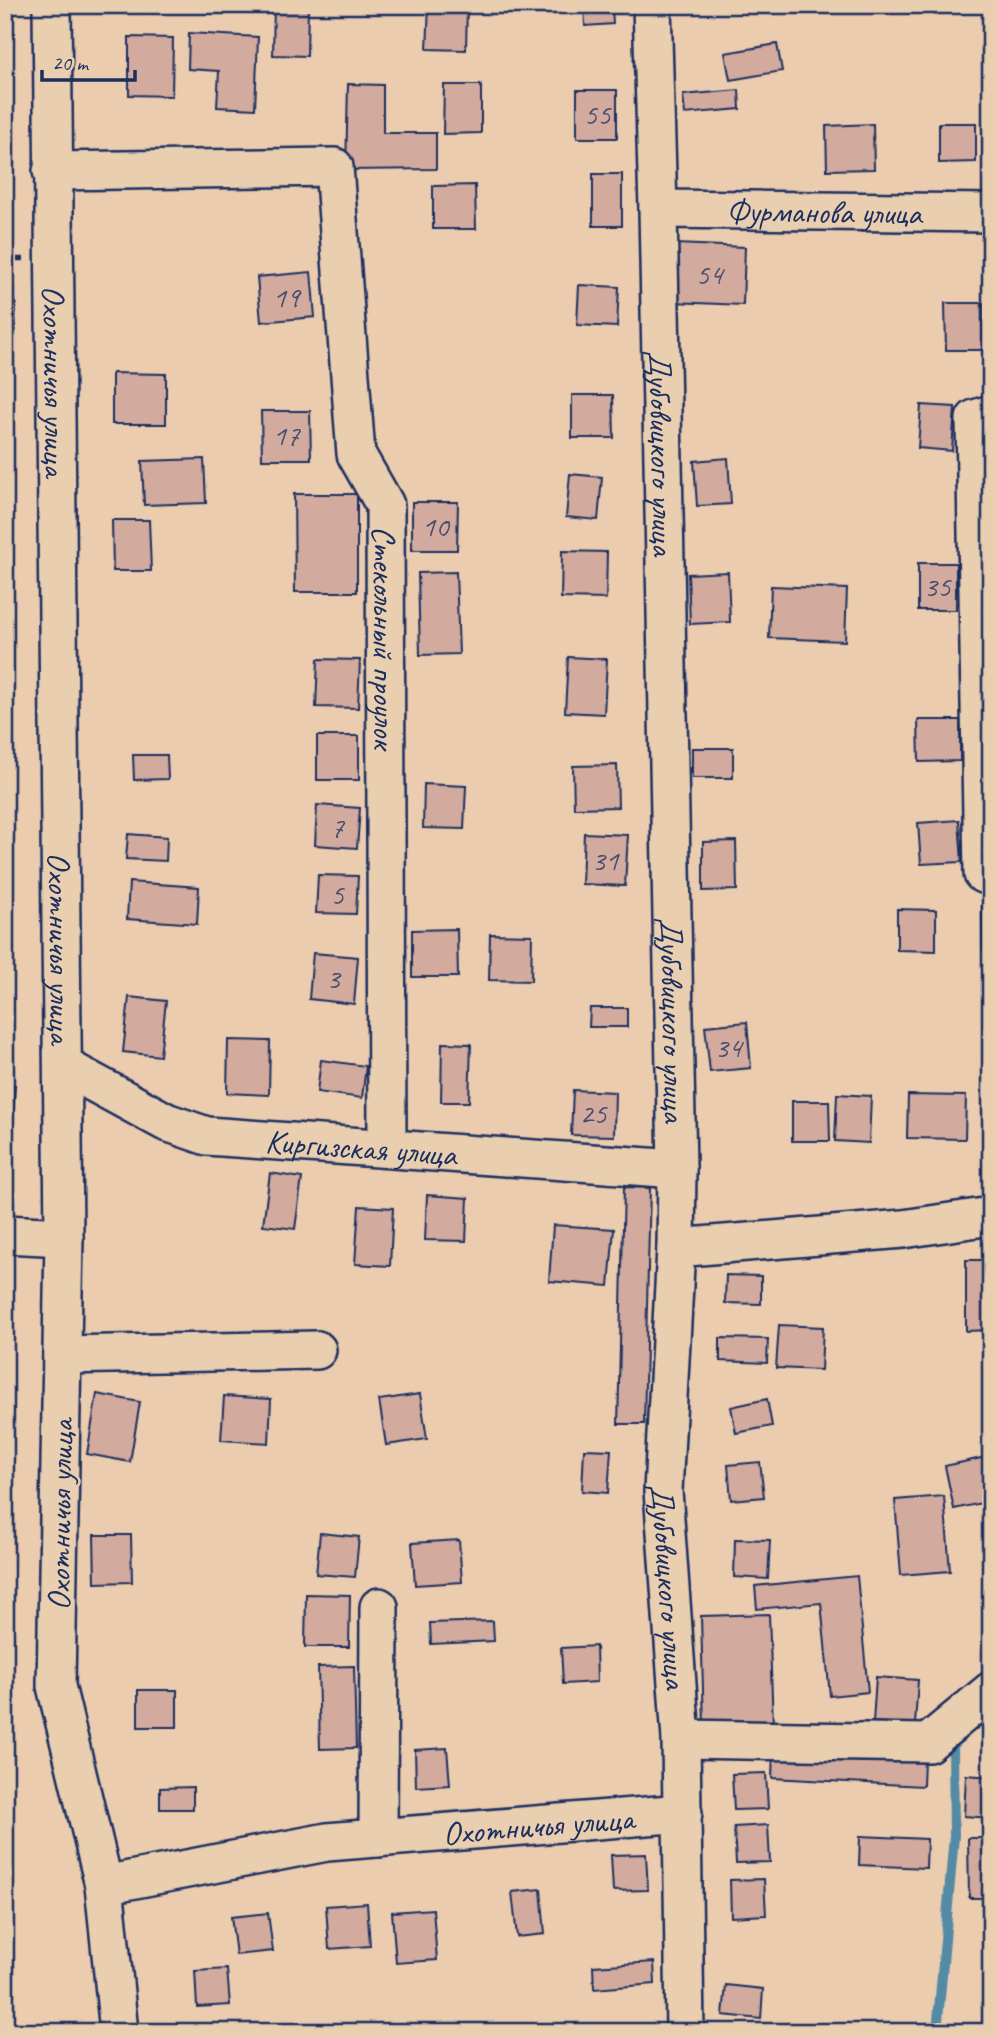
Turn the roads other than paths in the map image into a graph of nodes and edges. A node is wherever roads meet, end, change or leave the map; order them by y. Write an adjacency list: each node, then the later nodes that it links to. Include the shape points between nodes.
1 (52, 5): 3 (street, Охотничья улица)
2 (652, 5): 4 (street, Дубовицкого улица)
3 (51, 171): 8 (street, Охотничья улица); 9 (street, Стекольный проулок, via 334,167 356,454 385,505)
4 (658, 209): 5 (street, Фурманова улица); 10 (street, Дубовицкого улица)
5 (991, 213)
6 (991, 414): 7 (street, via 975,419)
7 (983, 874)
8 (63, 1066): 9 (street, Киргизская улица, via 166,1122 207,1136); 13 (street, Охотничья улица)
9 (387, 1147): 10 (street, Киргизская улица)
10 (677, 1168): 14 (street, Дубовицкого улица)
11 (991, 1216): 14 (street, via 903,1230)
12 (5, 1234): 13 (street)
13 (64, 1237): 16 (street, Охотничья улица)
14 (676, 1248): 19 (street, Дубовицкого улица, via 663,1491)
15 (317, 1350): 16 (street)
16 (62, 1355): 22 (street, Охотничья улица, via 56,1686)
17 (379, 1608): 21 (street)
18 (991, 1691): 19 (street, via 928,1743)
19 (681, 1739): 20 (street, Дубовицкого улица)
20 (683, 1812): 21 (street, Охотничья улица); 24 (street, Дубовицкого улица)
21 (378, 1838): 22 (street, Охотничья улица, via 327,1842)
22 (104, 1885): 23 (street, Охотничья улица)
23 (119, 2032)
24 (685, 2032)

